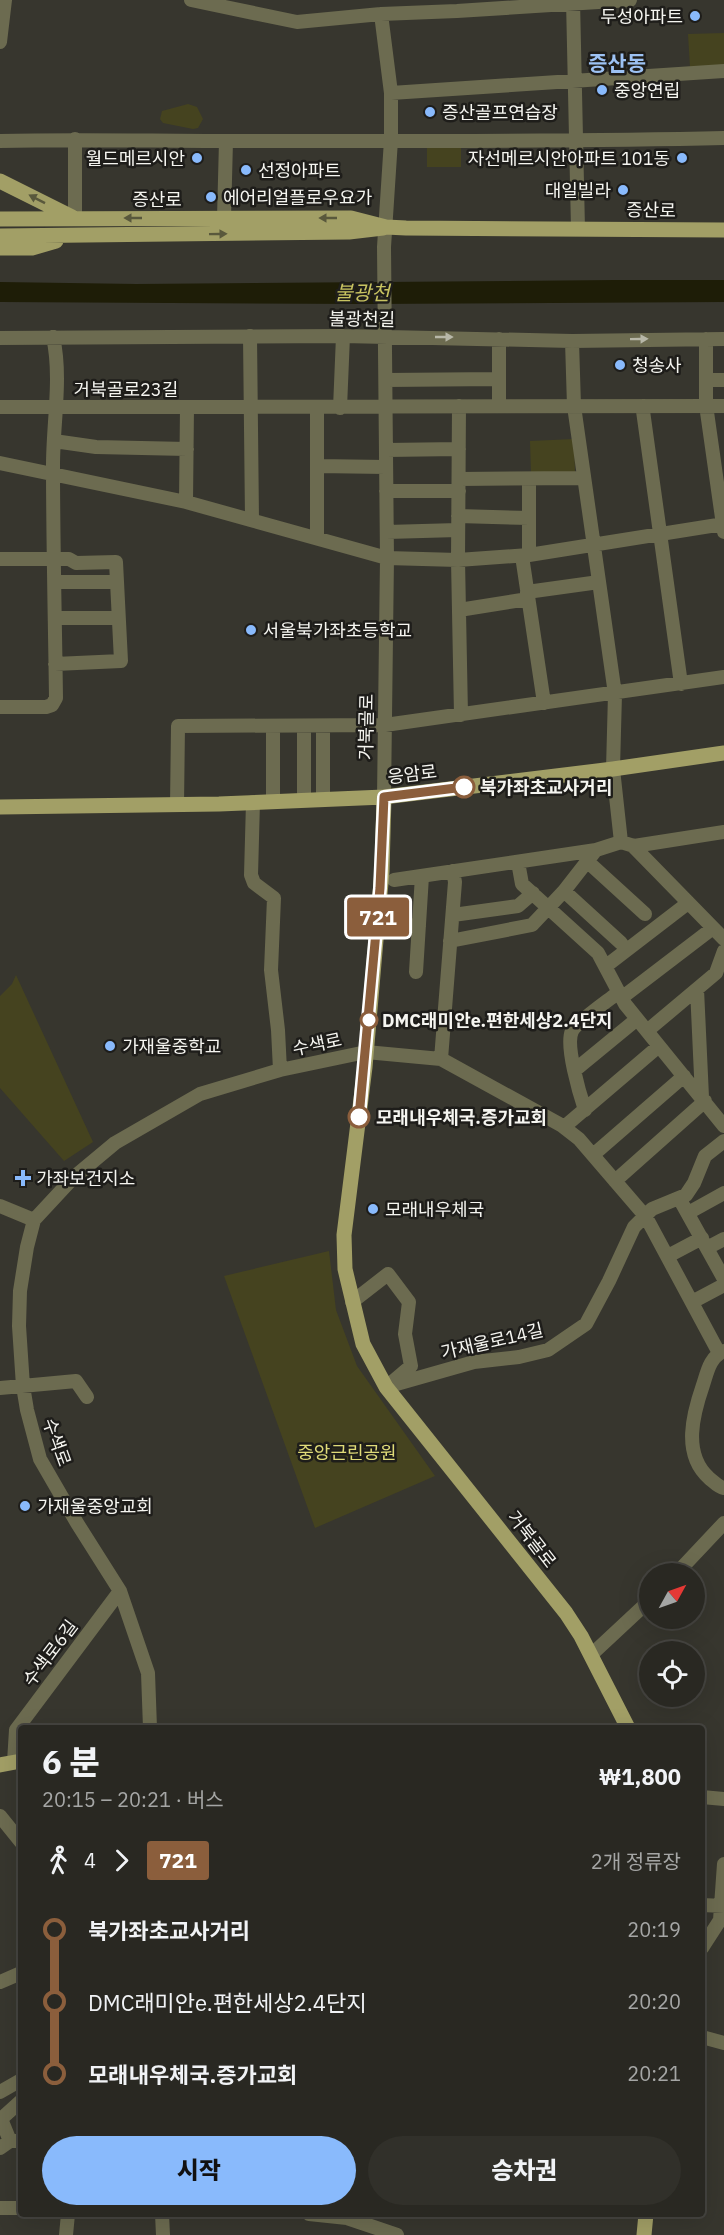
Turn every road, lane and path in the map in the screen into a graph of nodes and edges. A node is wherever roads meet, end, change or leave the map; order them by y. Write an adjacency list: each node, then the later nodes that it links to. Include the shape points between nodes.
1 (6, 0): 6 (street)
2 (191, 0): 5 (street, via 297,22)
3 (630, 0): 4 (street)
4 (573, 2): 5 (street); 8 (street)
5 (381, 14): 9 (street)
6 (0, 42)
7 (724, 71): 8 (street)
8 (574, 79): 9 (street); 15 (street)
9 (391, 93): 12 (street)
10 (724, 138): 15 (street)
11 (75, 139): 13 (street); 14 (street); 17 (street)
12 (391, 140): 14 (street); 15 (street); 20 (street)
13 (0, 141)
14 (226, 141): 18 (street)
15 (575, 141): 21 (street)
16 (0, 181): 17 (main road, one-way to 16)
17 (75, 218): 18 (main road, 증산로, one-way to 17); 19 (main road, 증산로)
18 (224, 218): 20 (main road, 증산로, one-way to 18, via 351,218)
19 (0, 219)
20 (386, 227): 21 (main road, 증산로); 24 (main road, 증산로, one-way to 20, via 349,232); 26 (street, 거북골로)
21 (578, 229): 22 (main road, 증산로)
22 (724, 230)
23 (0, 236): 24 (main road, 증산로)
24 (75, 236): 25 (main road, via 32,248)
25 (0, 248)
26 (385, 331): 28 (street, 불광천길); 31 (street, 불광천길, one-way to 31); 36 (street, 거북골로)
27 (250, 336): 28 (street, 불광천길); 29 (street, 불광천길); 49 (street)
28 (343, 336): 51 (street)
29 (52, 337): 30 (street, 불광천길); 47 (street)
30 (0, 338)
31 (499, 339): 34 (street, 불광천길); 35 (street)
32 (706, 339): 33 (street, 불광천길); 34 (street, 불광천길, one-way to 32); 37 (street)
33 (724, 339)
34 (572, 341): 43 (street)
35 (499, 379): 36 (street); 42 (street)
36 (386, 380): 40 (street, 거북골로)
37 (706, 380): 38 (street); 39 (street)
38 (724, 380)
39 (706, 405): 44 (street, 거북골로23길); 45 (street, 거북골로23길); 68 (street)
40 (386, 406): 41 (street, 거북골로23길); 51 (street, 거북골로23길); 55 (street, 거북골로)
41 (459, 406): 42 (street, 거북골로23길); 53 (street)
42 (499, 406): 43 (street, 거북골로23길)
43 (574, 406): 44 (street, 거북골로23길); 60 (street)
44 (644, 406): 70 (street)
45 (724, 406)
46 (0, 407): 47 (street, 거북골로23길)
47 (56, 407): 48 (street, 거북골로23길); 52 (street)
48 (187, 407): 49 (street, 거북골로23길); 54 (street)
49 (252, 407): 50 (street, 거북골로23길); 66 (street)
50 (317, 407): 51 (street, 거북골로23길); 57 (street)
51 (340, 408)
52 (54, 441): 54 (street, via 96,447); 59 (street)
53 (459, 448): 55 (street); 62 (street)
54 (187, 449): 64 (street)
55 (386, 450): 58 (street, 거북골로)
56 (0, 463): 59 (street)
57 (317, 466): 58 (street); 71 (street)
58 (386, 467): 63 (street, 거북골로)
59 (54, 474): 64 (street); 74 (street)
60 (583, 478): 61 (street); 72 (street)
61 (529, 479): 62 (street); 65 (street)
62 (459, 485): 63 (street); 67 (street)
63 (386, 491): 69 (street, 거북골로)
64 (186, 502): 66 (street)
65 (529, 518): 67 (street); 73 (street)
66 (252, 520): 71 (street)
67 (458, 523): 69 (street); 77 (street)
68 (724, 527): 70 (street)
69 (387, 532): 75 (street, 거북골로)
70 (659, 535): 72 (street); 87 (street)
71 (317, 538): 75 (street)
72 (594, 546): 73 (street); 80 (street)
73 (526, 556): 77 (street); 81 (street)
74 (54, 558): 76 (street); 78 (street); 79 (street, via 116,562)
75 (387, 558): 77 (street); 92 (street, 거북골로)
76 (0, 559)
77 (458, 560): 82 (street)
78 (55, 582): 79 (street); 83 (street)
79 (117, 582): 84 (street)
80 (599, 582): 81 (street); 88 (street)
81 (527, 596): 82 (street); 89 (street)
82 (459, 610): 91 (street)
83 (55, 618): 84 (street); 85 (street)
84 (118, 618): 85 (street, via 120,661)
85 (55, 664): 90 (street, via 56,698 52,705)
86 (724, 677): 87 (street)
87 (681, 684): 88 (street)
88 (615, 694): 89 (street); 97 (street)
89 (544, 704): 91 (street)
90 (0, 706)
91 (461, 715): 92 (street)
92 (385, 725): 95 (street); 98 (street, 거북골로)
93 (273, 726): 94 (street); 101 (street); 103 (street, via 178,726)
94 (304, 726): 95 (street); 100 (street)
95 (323, 726): 99 (street)
96 (724, 753): 97 (main road, 응암로)
97 (613, 769): 98 (main road, 응암로); 106 (street)
98 (384, 797): 99 (main road, 응암로); 118 (main road, 거북골로)
99 (322, 799): 100 (main road, 응암로)
100 (304, 800): 101 (main road, 응암로)
101 (273, 801): 102 (main road, 응암로)
102 (253, 802): 103 (main road, 응암로); 135 (street, via 251,875 254,883 274,898 271,969)
103 (177, 805): 104 (main road, 응암로)
104 (0, 807)
105 (724, 832): 106 (street)
106 (627, 844): 107 (street); 114 (street)
107 (592, 856): 108 (street); 112 (street); 116 (street)
108 (518, 862): 109 (street); 113 (street, via 522,884)
109 (453, 871): 110 (street); 117 (street)
110 (422, 876): 111 (street); 119 (street)
111 (394, 880)
112 (564, 891): 115 (street); 123 (street)
113 (533, 893): 115 (street); 117 (street, via 518,906)
114 (688, 903): 120 (street); 125 (street)
115 (550, 908): 122 (street, via 532,925); 125 (street, via 585,939)
116 (645, 914)
117 (453, 915): 122 (street)
118 (377, 923): 119 (street); 133 (main road, 거북골로)
119 (419, 926): 126 (street)
120 (713, 928): 121 (street); 129 (street, via 624,996)
121 (724, 939)
122 (450, 941): 134 (street)
123 (621, 943)
124 (722, 956): 127 (street); 128 (street, via 716,973)
125 (606, 966): 129 (street)
126 (416, 972)
127 (724, 982)
128 (697, 989): 131 (street); 138 (street)
129 (620, 995): 130 (street); 136 (street, via 572,1030)
130 (637, 1019): 131 (street); 136 (street)
131 (647, 1031): 132 (street)
132 (659, 1046): 137 (street); 139 (street)
133 (366, 1052): 134 (street, 수색로); 135 (street, 수색로); 156 (main road, 거북골로, via 344,1235 345,1269)
134 (441, 1059): 141 (street)
135 (280, 1070): 150 (street, 수색로, via 200,1095 115,1143 72,1178)
136 (575, 1070): 139 (street)
137 (684, 1076): 138 (street); 143 (street)
138 (703, 1099): 140 (street); 144 (street)
139 (585, 1110): 141 (street)
140 (724, 1126)
141 (564, 1127): 143 (street)
142 (724, 1141): 146 (street, via 705,1156 694,1183)
143 (593, 1155): 144 (street)
144 (615, 1180): 149 (street)
145 (724, 1194): 148 (street)
146 (679, 1198): 148 (street); 149 (street, 가재울로14길, via 651,1209)
147 (0, 1206): 150 (street)
148 (688, 1213): 152 (street)
149 (646, 1217): 153 (street); 162 (street, 가재울로14길, via 634,1227 586,1324 548,1350 474,1362)
150 (34, 1220): 161 (street, 수색로, via 20,1291)
151 (724, 1239): 152 (street)
152 (704, 1243): 153 (street); 154 (street)
153 (668, 1256): 157 (street)
154 (724, 1279)
155 (724, 1285): 157 (street)
156 (352, 1302): 162 (main road, 거북골로, via 363,1344); 162 (street, via 388,1274 409,1302 405,1334 411,1366)
157 (692, 1302): 159 (street)
158 (724, 1330): 159 (street)
159 (711, 1337): 160 (street)
160 (722, 1352): 165 (street, via 710,1363 693,1413 691,1437 703,1473)
161 (23, 1386): 163 (street); 164 (street, via 76,1381); 168 (street, 수색로, via 40,1459)
162 (386, 1387): 170 (main road, 거북골로, via 566,1613)
163 (0, 1388)
164 (87, 1397)
165 (724, 1488)
166 (724, 1522): 167 (street)
167 (686, 1563)
168 (120, 1591): 171 (street, 수색로6길); 172 (street, 수색로, via 148,1673)
169 (639, 1610): 170 (street)
170 (591, 1655): 173 (main road, 거북골로)
171 (20, 1725)
172 (150, 1725)
173 (626, 1725)
174 (18, 1727): 175 (street, 수색로6길)
175 (12, 1763)
176 (705, 1797): 177 (street)
177 (724, 1799)
178 (0, 1816): 179 (street)
179 (18, 1838)
180 (724, 1864): 182 (street)
181 (705, 1905): 182 (street)
182 (723, 1906): 183 (street, via 720,1920)
183 (705, 1943)
184 (18, 1974): 185 (street)
185 (0, 1982)
186 (705, 2038): 187 (street)
187 (724, 2043)
188 (18, 2082): 189 (street)
189 (1, 2092): 190 (street)
190 (18, 2098)
191 (18, 2102): 192 (street, via 1,2120)
192 (10, 2143)
193 (0, 2208): 194 (street)
194 (18, 2208)
195 (68, 2217): 199 (street)
196 (162, 2217): 200 (street)
197 (338, 2217): 201 (street)
198 (646, 2217): 202 (main road)
199 (66, 2235)
200 (163, 2235)
201 (397, 2235)
202 (644, 2235)

